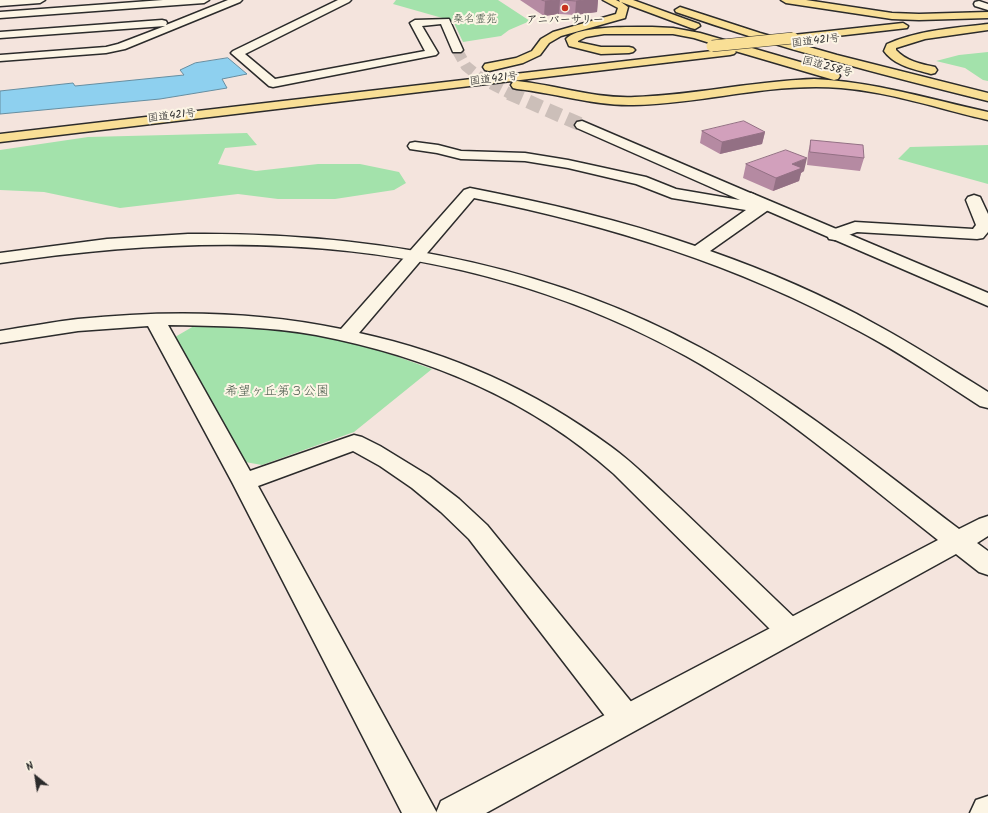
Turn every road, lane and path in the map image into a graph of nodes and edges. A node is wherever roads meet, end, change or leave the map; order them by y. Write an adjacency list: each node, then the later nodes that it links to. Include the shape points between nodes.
1 (40, 0): 9 (street)
2 (204, 0): 12 (street)
3 (237, 0): 16 (street)
4 (346, 0): 27 (street, via 237,54 273,83 432,53 415,23 445,20)
5 (608, 0): 10 (highway)
6 (653, 0): 14 (highway, 国道258号)
7 (671, 0): 14 (highway)
8 (786, 1): 11 (highway); 13 (highway, via 892,16); 17 (highway, via 824,9)
9 (0, 3)
10 (624, 3): 21 (highway); 31 (highway, via 621,16 557,34 545,41 536,53 519,61); 38 (highway, 国道258号, via 797,60)
11 (810, 13)
12 (0, 15)
13 (988, 16): 17 (highway, 国道421号)
14 (703, 18): 37 (highway, 国道258号, via 814,52)
15 (988, 22): 22 (highway, 国道421号)
16 (178, 24): 20 (street); 29 (street, via 121,47 106,50)
17 (849, 24): 22 (highway); 25 (highway, 国道421号, bridge, via 793,38)
18 (811, 26): 25 (highway, via 794,32 745,38)
19 (988, 27): 35 (highway, via 898,42 891,46 890,51 895,57 911,64)
20 (0, 35)
21 (696, 35): 26 (highway, via 652,30 604,31 584,34 572,40 573,44 590,51); 28 (highway)
22 (843, 39): 25 (highway, 国道421号)
23 (686, 45): 24 (highway)
24 (707, 47): 25 (highway, 国道421号, bridge); 33 (highway, 国道421号)
25 (734, 48): 30 (highway, 国道421号)
26 (643, 49)
27 (457, 50)
28 (764, 56): 30 (highway, via 776,66 769,73 745,80 663,91 619,91 603,85 598,76 609,71 675,61); 36 (highway)
29 (0, 58)
30 (679, 58): 34 (highway, 国道421号)
31 (477, 69)
32 (424, 77): 33 (highway)
33 (401, 82): 42 (highway, 国道421号)
34 (444, 86): 36 (highway, via 499,84 537,87 594,98 633,101 789,83 840,84); 40 (highway, 国道421号)
35 (988, 87)
36 (887, 91): 39 (highway)
37 (988, 98)
38 (988, 110)
39 (988, 116)
40 (147, 120): 43 (highway, 国道421号); 44 (highway)
41 (582, 125): 47 (street)
42 (0, 128)
43 (0, 138)
44 (0, 143)
45 (415, 146): 47 (street, via 461,155 525,158 568,164 641,180 672,192)
46 (974, 200): 48 (street, via 985,226 977,234 855,227)
47 (759, 203): 48 (street); 49 (street)
48 (835, 235): 52 (street)
49 (699, 251): 50 (street, via 578,214 470,193); 56 (street, via 791,290 866,327)
50 (416, 256): 51 (street, via 312,243 217,239 116,244); 54 (street); 59 (street, via 467,266 541,286 636,324 692,352 781,407)
51 (0, 258)
52 (988, 300)
53 (155, 320): 54 (street, via 199,319 271,323); 55 (street, via 50,328); 57 (street)
54 (347, 334): 61 (street, via 413,351 461,369 547,413 601,451 632,477)
55 (0, 337)
56 (988, 401)
57 (244, 482): 62 (street, via 354,442 397,465 455,508 478,532); 63 (street)
58 (988, 525): 59 (street)
59 (958, 542): 60 (street); 61 (street)
60 (988, 565)
61 (790, 631): 62 (street)
62 (626, 719): 64 (street)
63 (420, 813)
64 (453, 813)

